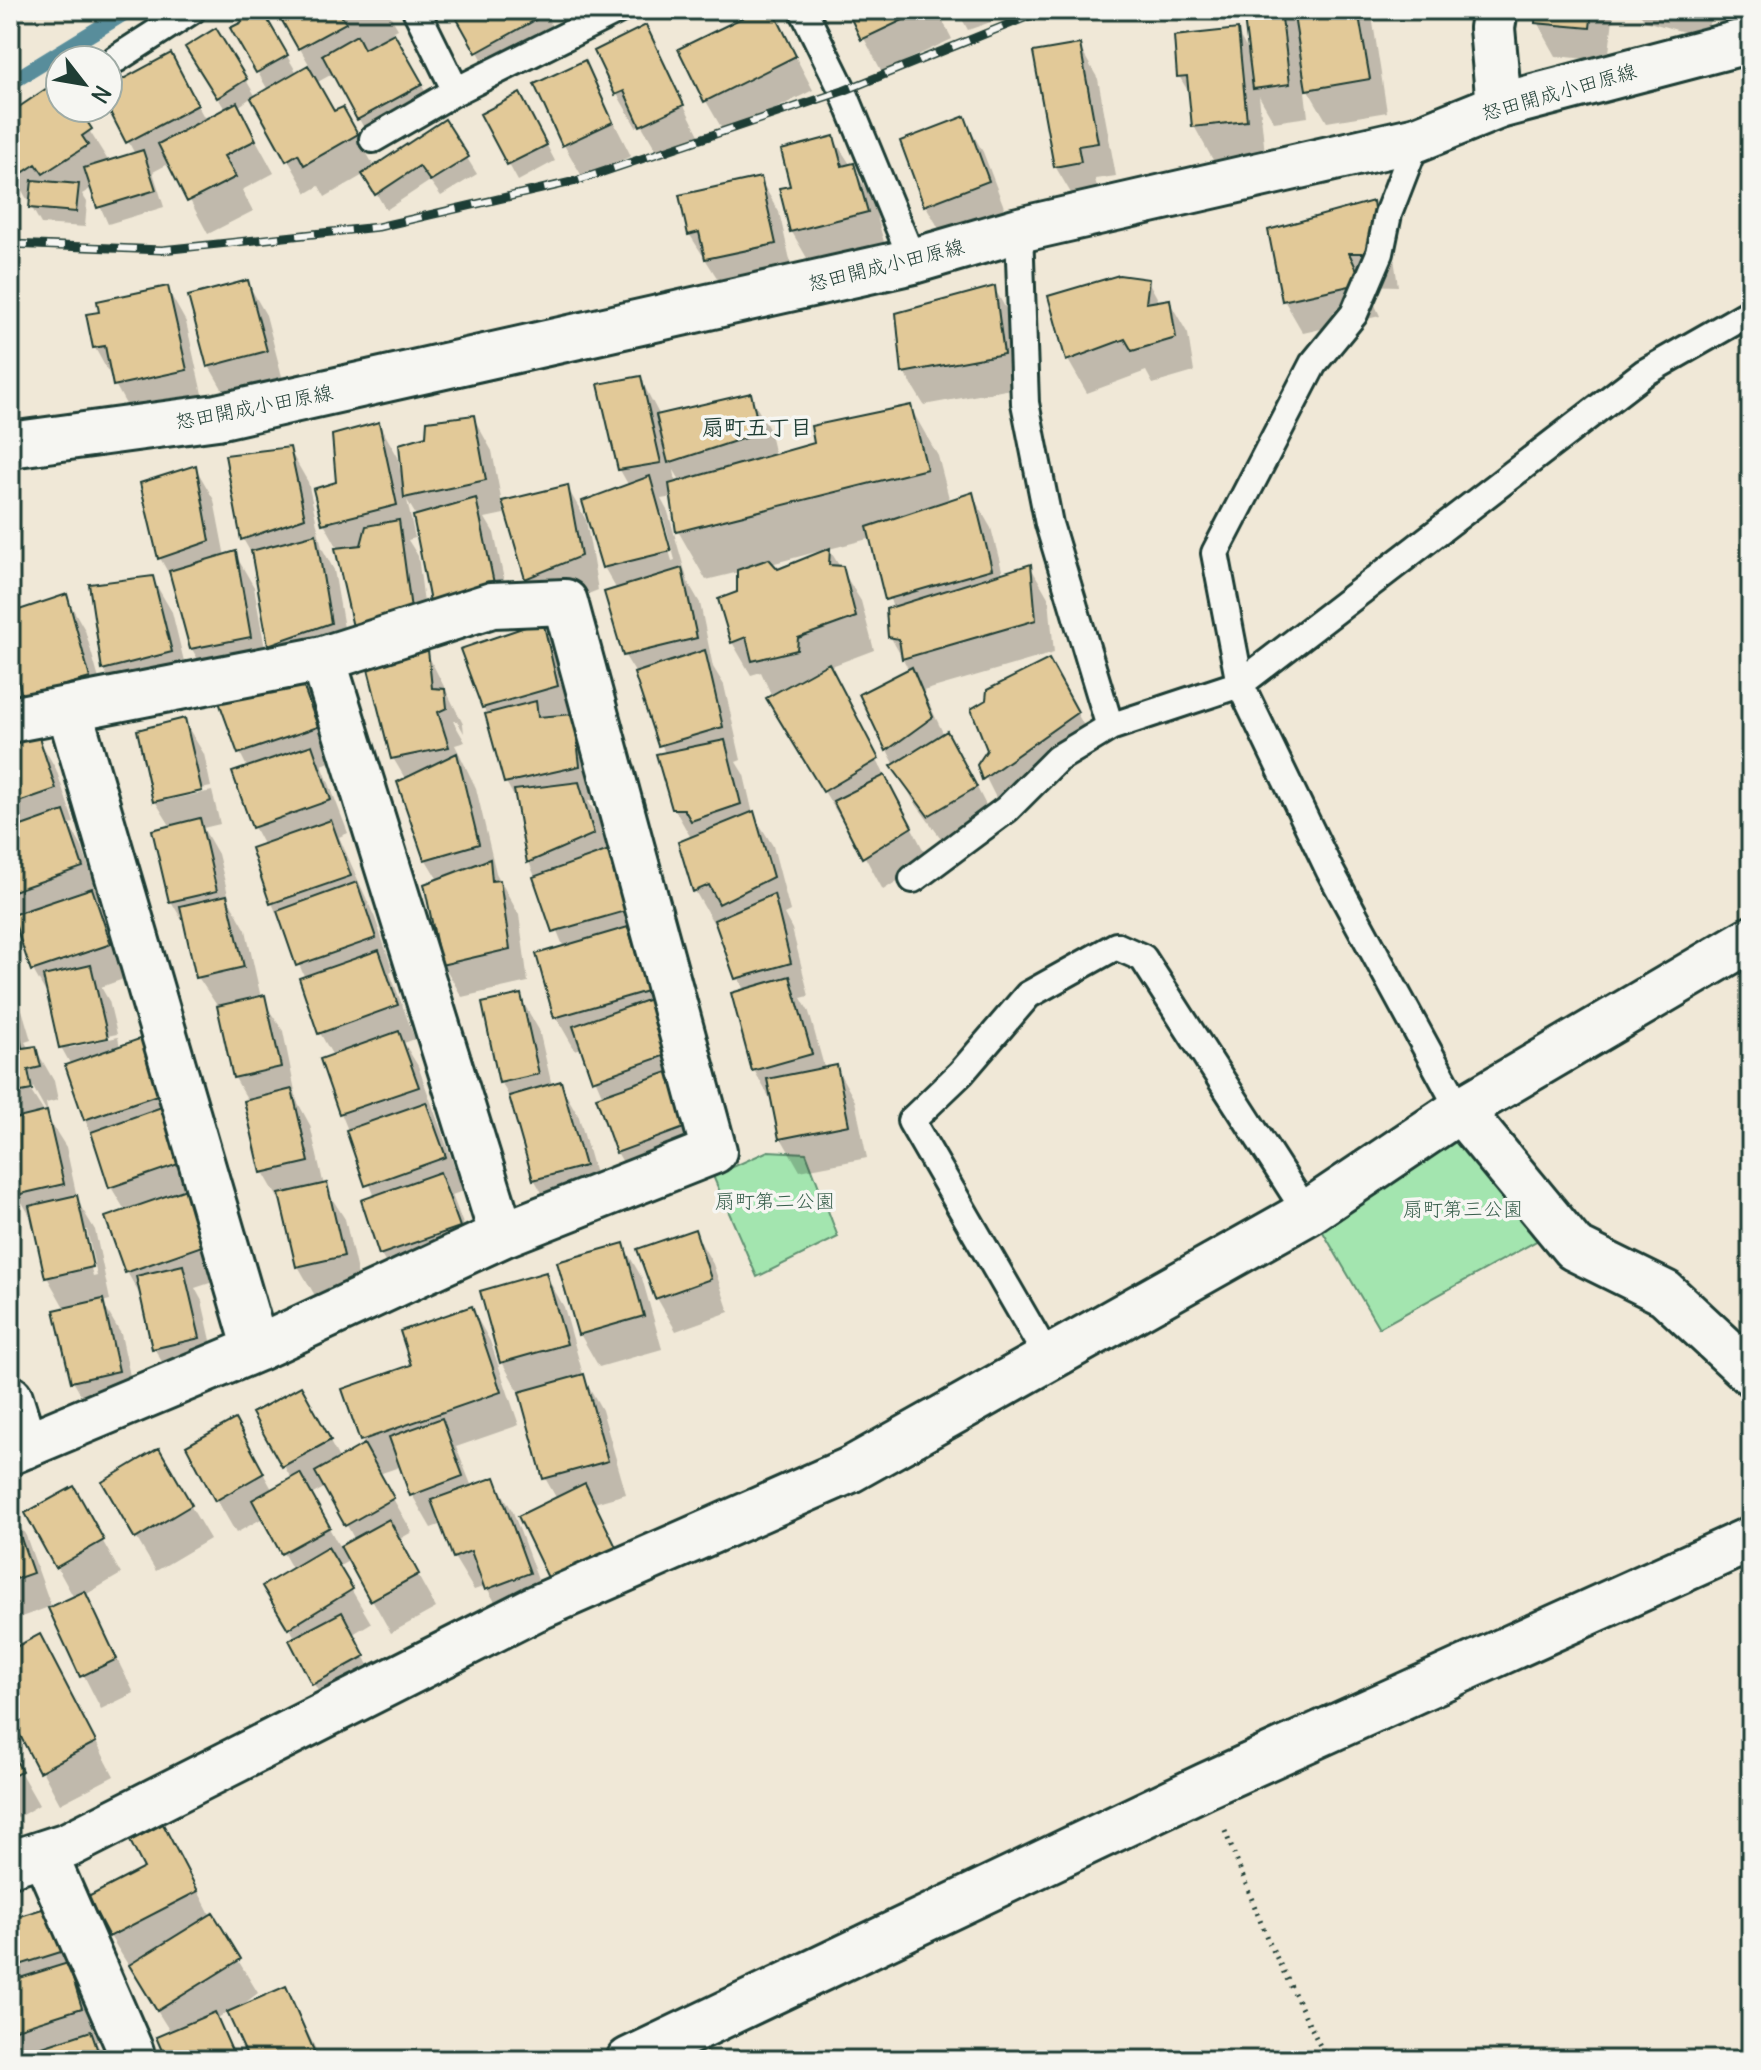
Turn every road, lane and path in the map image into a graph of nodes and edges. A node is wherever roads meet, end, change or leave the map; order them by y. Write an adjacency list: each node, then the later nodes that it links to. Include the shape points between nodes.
1 (192, 10): 7 (lane)
2 (416, 10): 8 (lane)
3 (618, 10): 8 (lane)
4 (803, 10): 13 (lane, via 843,91)
5 (1495, 10): 9 (street)
6 (1751, 40): 9 (street, 怒田開成小田原線)
7 (124, 54)
8 (456, 91): 10 (lane)
9 (1499, 106): 11 (street, 怒田開成小田原線)
10 (373, 139)
11 (1417, 139): 12 (street, 怒田開成小田原線); 17 (lane, via 1354,314 1313,364 1215,553)
12 (1019, 230): 13 (street, 怒田開成小田原線); 20 (lane, via 1025,403 1049,524)
13 (913, 261): 15 (street, 怒田開成小田原線, via 217,417)
14 (1751, 312): 17 (lane, via 1644,373)
15 (10, 445)
16 (323, 659): 18 (street); 25 (street); 25 (street, via 492,605 565,602 714,1151)
17 (1240, 684): 20 (lane); 23 (lane, via 1330,871)
18 (69, 709): 19 (street); 26 (street)
19 (10, 720)
20 (1110, 727): 21 (lane, via 1057,759 1007,809)
21 (913, 879)
22 (1751, 939): 23 (street)
23 (1460, 1110): 24 (street); 28 (street, via 1574,1248 1665,1293)
24 (1307, 1213): 27 (street); 27 (lane, via 1143,958 1116,946 1028,995 911,1121)
25 (502, 1235): 26 (street)
26 (256, 1349): 30 (street)
27 (1048, 1358): 33 (street, via 850,1470 534,1609 68,1845)
28 (1751, 1373)
29 (10, 1398): 30 (street)
30 (18, 1449)
31 (1751, 1539): 32 (street)
32 (1207, 1785): 35 (street); 36 (path, via 1267,1938)
33 (27, 1859): 34 (street)
34 (131, 2052)
35 (629, 2060)
36 (1327, 2060)

